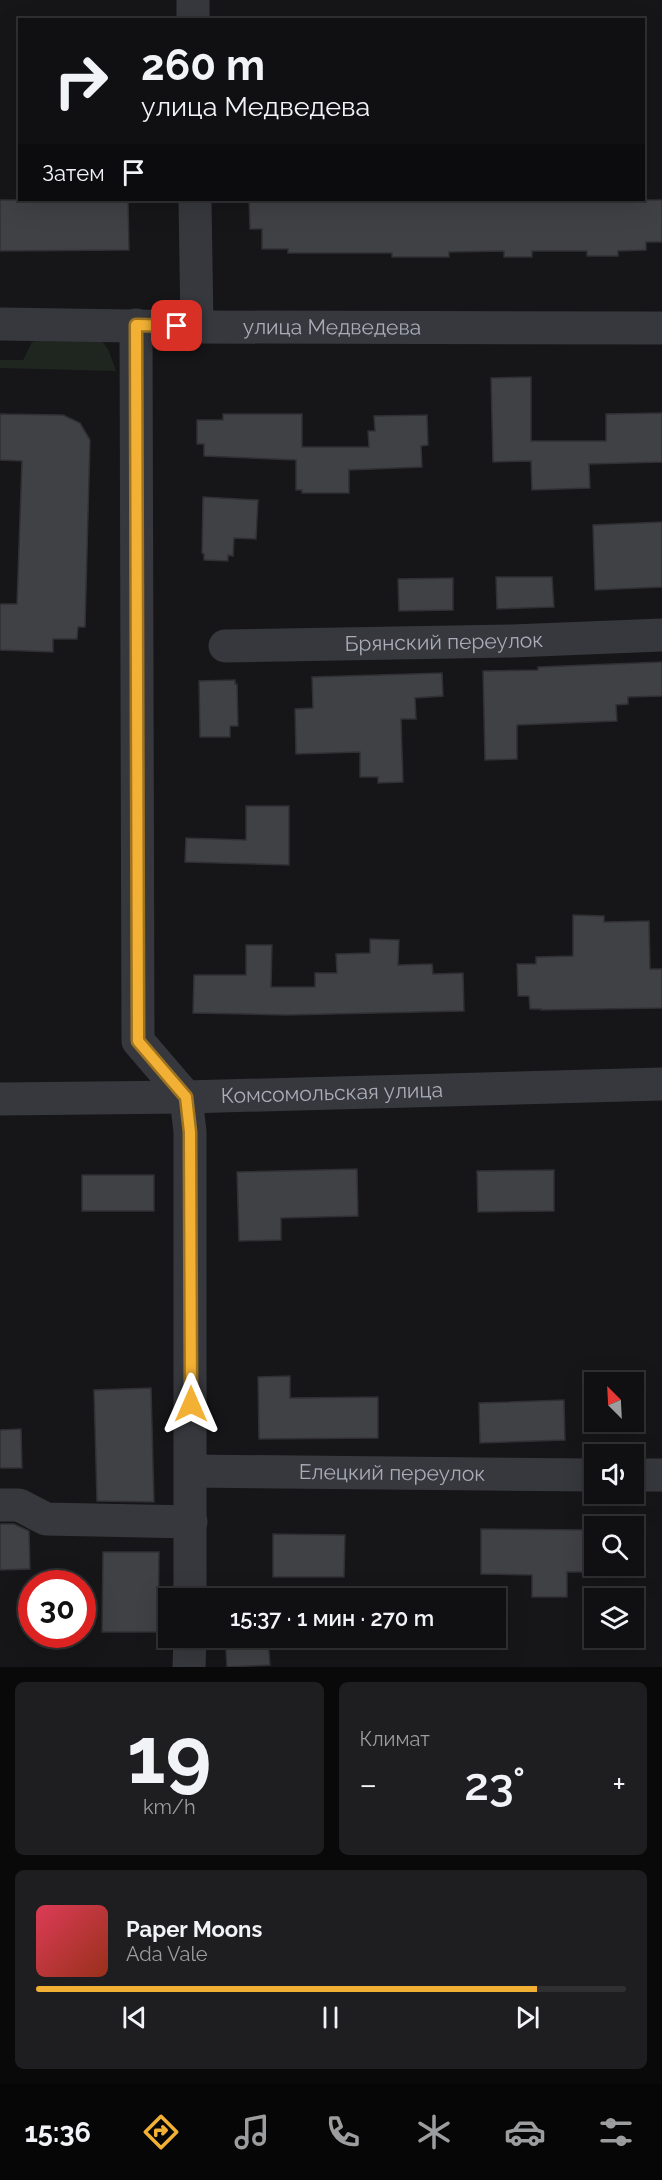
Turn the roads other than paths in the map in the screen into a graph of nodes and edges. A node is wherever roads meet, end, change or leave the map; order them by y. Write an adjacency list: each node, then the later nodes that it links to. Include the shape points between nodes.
1 (193, 0): 2 (street)
2 (193, 18)
3 (195, 201): 6 (street)
4 (0, 324): 5 (street, улица Медведева)
5 (136, 325): 6 (street, улица Медведева); 11 (street, via 138,1041)
6 (197, 327): 7 (street, улица Медведева)
7 (662, 327)
8 (662, 635): 9 (street, Брянский переулок)
9 (225, 646)
10 (662, 1084): 11 (street, Комсомольская улица)
11 (186, 1097): 12 (street, Комсомольская улица); 13 (street, via 190,1132)
12 (0, 1099)
13 (191, 1472): 14 (street, Елецкий переулок); 18 (street)
14 (584, 1475)
15 (644, 1475): 16 (street)
16 (662, 1475)
17 (0, 1505): 18 (street, via 19,1505 46,1519)
18 (191, 1522): 19 (street)
19 (190, 1588)
20 (190, 1648): 21 (street)
21 (189, 1667)

